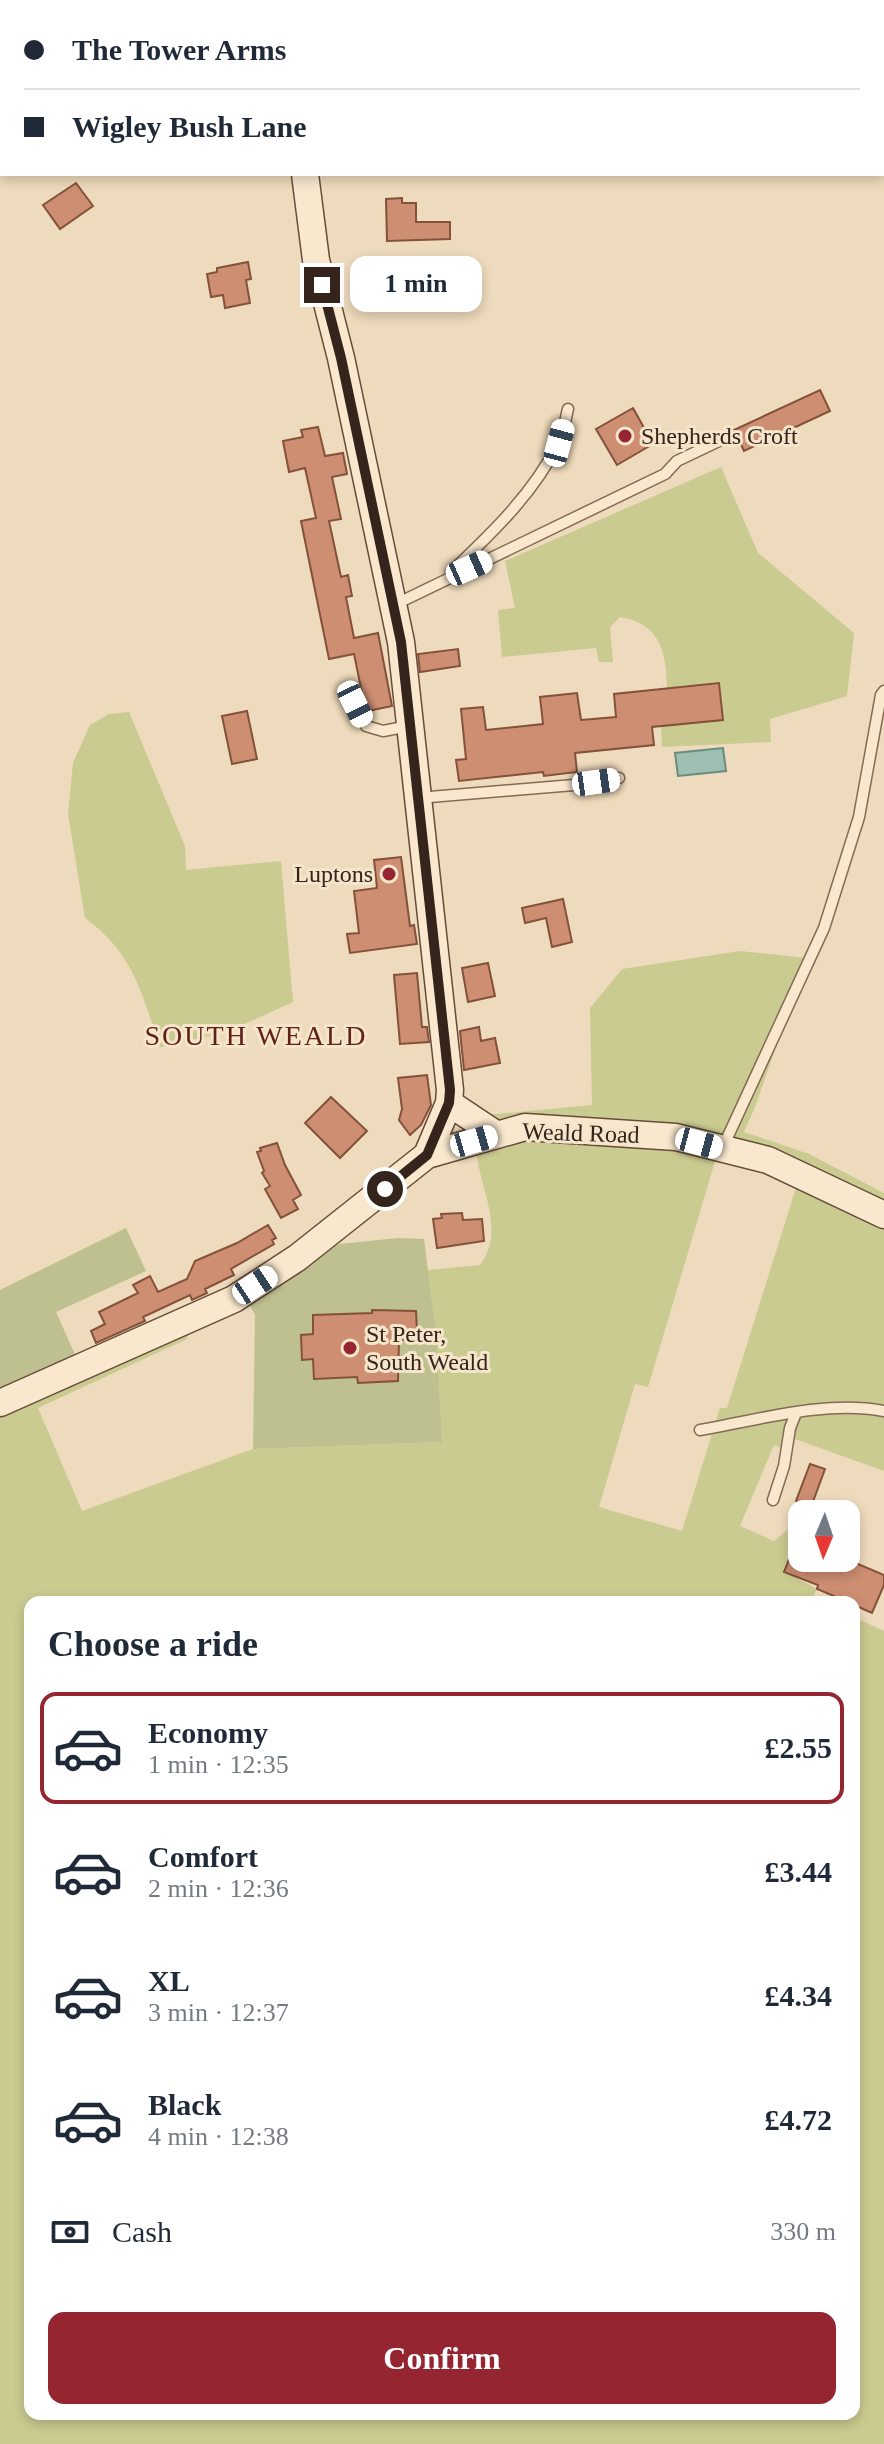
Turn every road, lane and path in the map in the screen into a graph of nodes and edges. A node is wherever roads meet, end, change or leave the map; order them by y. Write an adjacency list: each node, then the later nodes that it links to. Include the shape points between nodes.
1 (305, 176): 5 (street, via 316,260)
2 (568, 409): 4 (lane, via 559,443 529,490)
3 (721, 440): 4 (lane, via 677,461 665,474)
4 (444, 579): 5 (lane)
5 (395, 605): 8 (street)
6 (884, 691): 13 (lane, via 859,817 824,928)
7 (352, 693): 8 (lane, via 366,726 383,731)
8 (409, 726): 10 (street)
9 (619, 778): 10 (lane)
10 (416, 798): 11 (street)
11 (449, 1103): 12 (street); 14 (street)
12 (497, 1135): 13 (street, Weald Road, via 525,1127 579,1129 676,1137); 14 (street, Weald Road)
13 (722, 1149): 15 (street, Weald Road, via 768,1160)
14 (427, 1155): 16 (street, Weald Road, via 297,1258 234,1299)
15 (884, 1215)
16 (0, 1403)
17 (884, 1411): 18 (lane)
18 (796, 1413): 19 (lane); 20 (lane)
19 (700, 1430)
20 (773, 1500)

